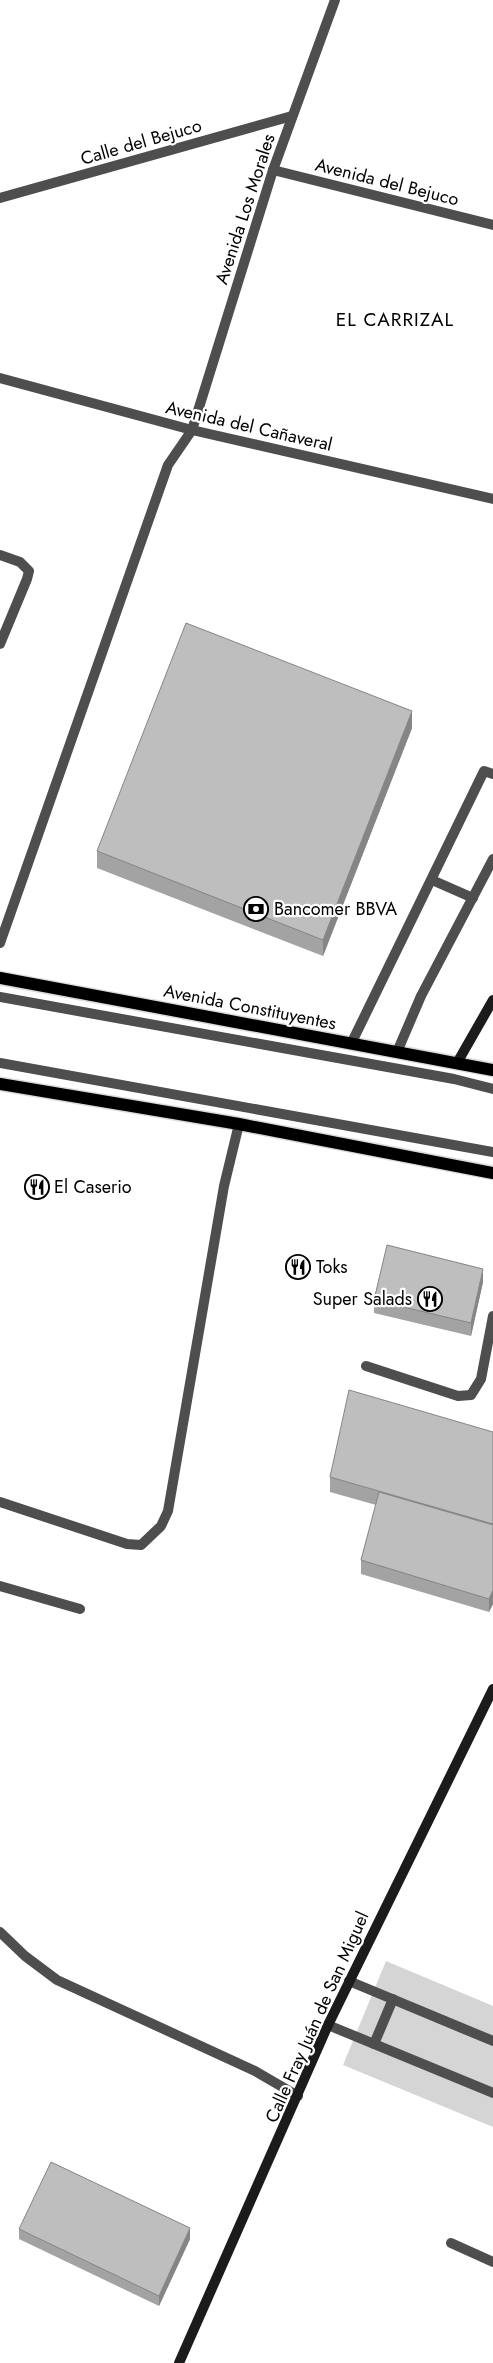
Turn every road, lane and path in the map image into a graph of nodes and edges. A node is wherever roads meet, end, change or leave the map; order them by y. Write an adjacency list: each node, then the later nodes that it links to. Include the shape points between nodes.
1 (335, 0): 2 (street, Avenida Los Morales)
2 (292, 116): 3 (street, Avenida Los Morales); 4 (street, Calle del Bejuco)
3 (273, 170): 5 (street, Avenida del Bejuco); 7 (street, Avenida Los Morales)
4 (0, 198)
5 (493, 225)
6 (0, 378): 7 (street, Avenida del Cañaveral)
7 (192, 430): 8 (street, Avenida del Cañaveral); 15 (street, Avenida Los Morales, via 168,465)
8 (493, 498)
9 (0, 555): 10 (street, via 20,562 28,571)
10 (0, 644)
11 (493, 774): 13 (street, via 484,770)
12 (493, 859): 14 (street)
13 (432, 880): 14 (street); 19 (street)
14 (473, 898): 20 (street, via 421,996)
15 (0, 943)
16 (0, 978): 19 (main road, Avenida Constituyentes)
17 (0, 997): 25 (street)
18 (493, 1000): 22 (main road)
19 (352, 1044): 20 (main road, Avenida Constituyentes)
20 (397, 1052): 22 (main road, Avenida Constituyentes)
21 (0, 1063): 27 (street)
22 (457, 1063): 23 (main road, Avenida Constituyentes)
23 (493, 1070)
24 (0, 1084): 26 (main road)
25 (493, 1089)
26 (239, 1124): 28 (main road); 31 (street, via 224,1186 168,1511 161,1526 141,1545 127,1544)
27 (493, 1152)
28 (493, 1173)
29 (493, 1316): 30 (street, via 481,1379 471,1395 458,1396)
30 (366, 1366)
31 (0, 1502)
32 (0, 1586): 33 (street)
33 (80, 1609)
34 (493, 1689): 36 (main road, Calle Fray Juán de San Miguel)
35 (0, 1932): 42 (street, via 57,1980 255,2071)
36 (349, 1981): 37 (street); 38 (main road, Calle Fray Juán de San Miguel)
37 (393, 1999): 39 (street); 40 (street)
38 (328, 2025): 40 (street); 42 (main road, Calle Fray Juán de San Miguel)
39 (493, 2041)
40 (374, 2044): 41 (street)
41 (493, 2094)
42 (298, 2096): 45 (main road, Calle Fray Juán de San Miguel)
43 (451, 2243): 44 (street)
44 (493, 2262)
45 (179, 2363)

